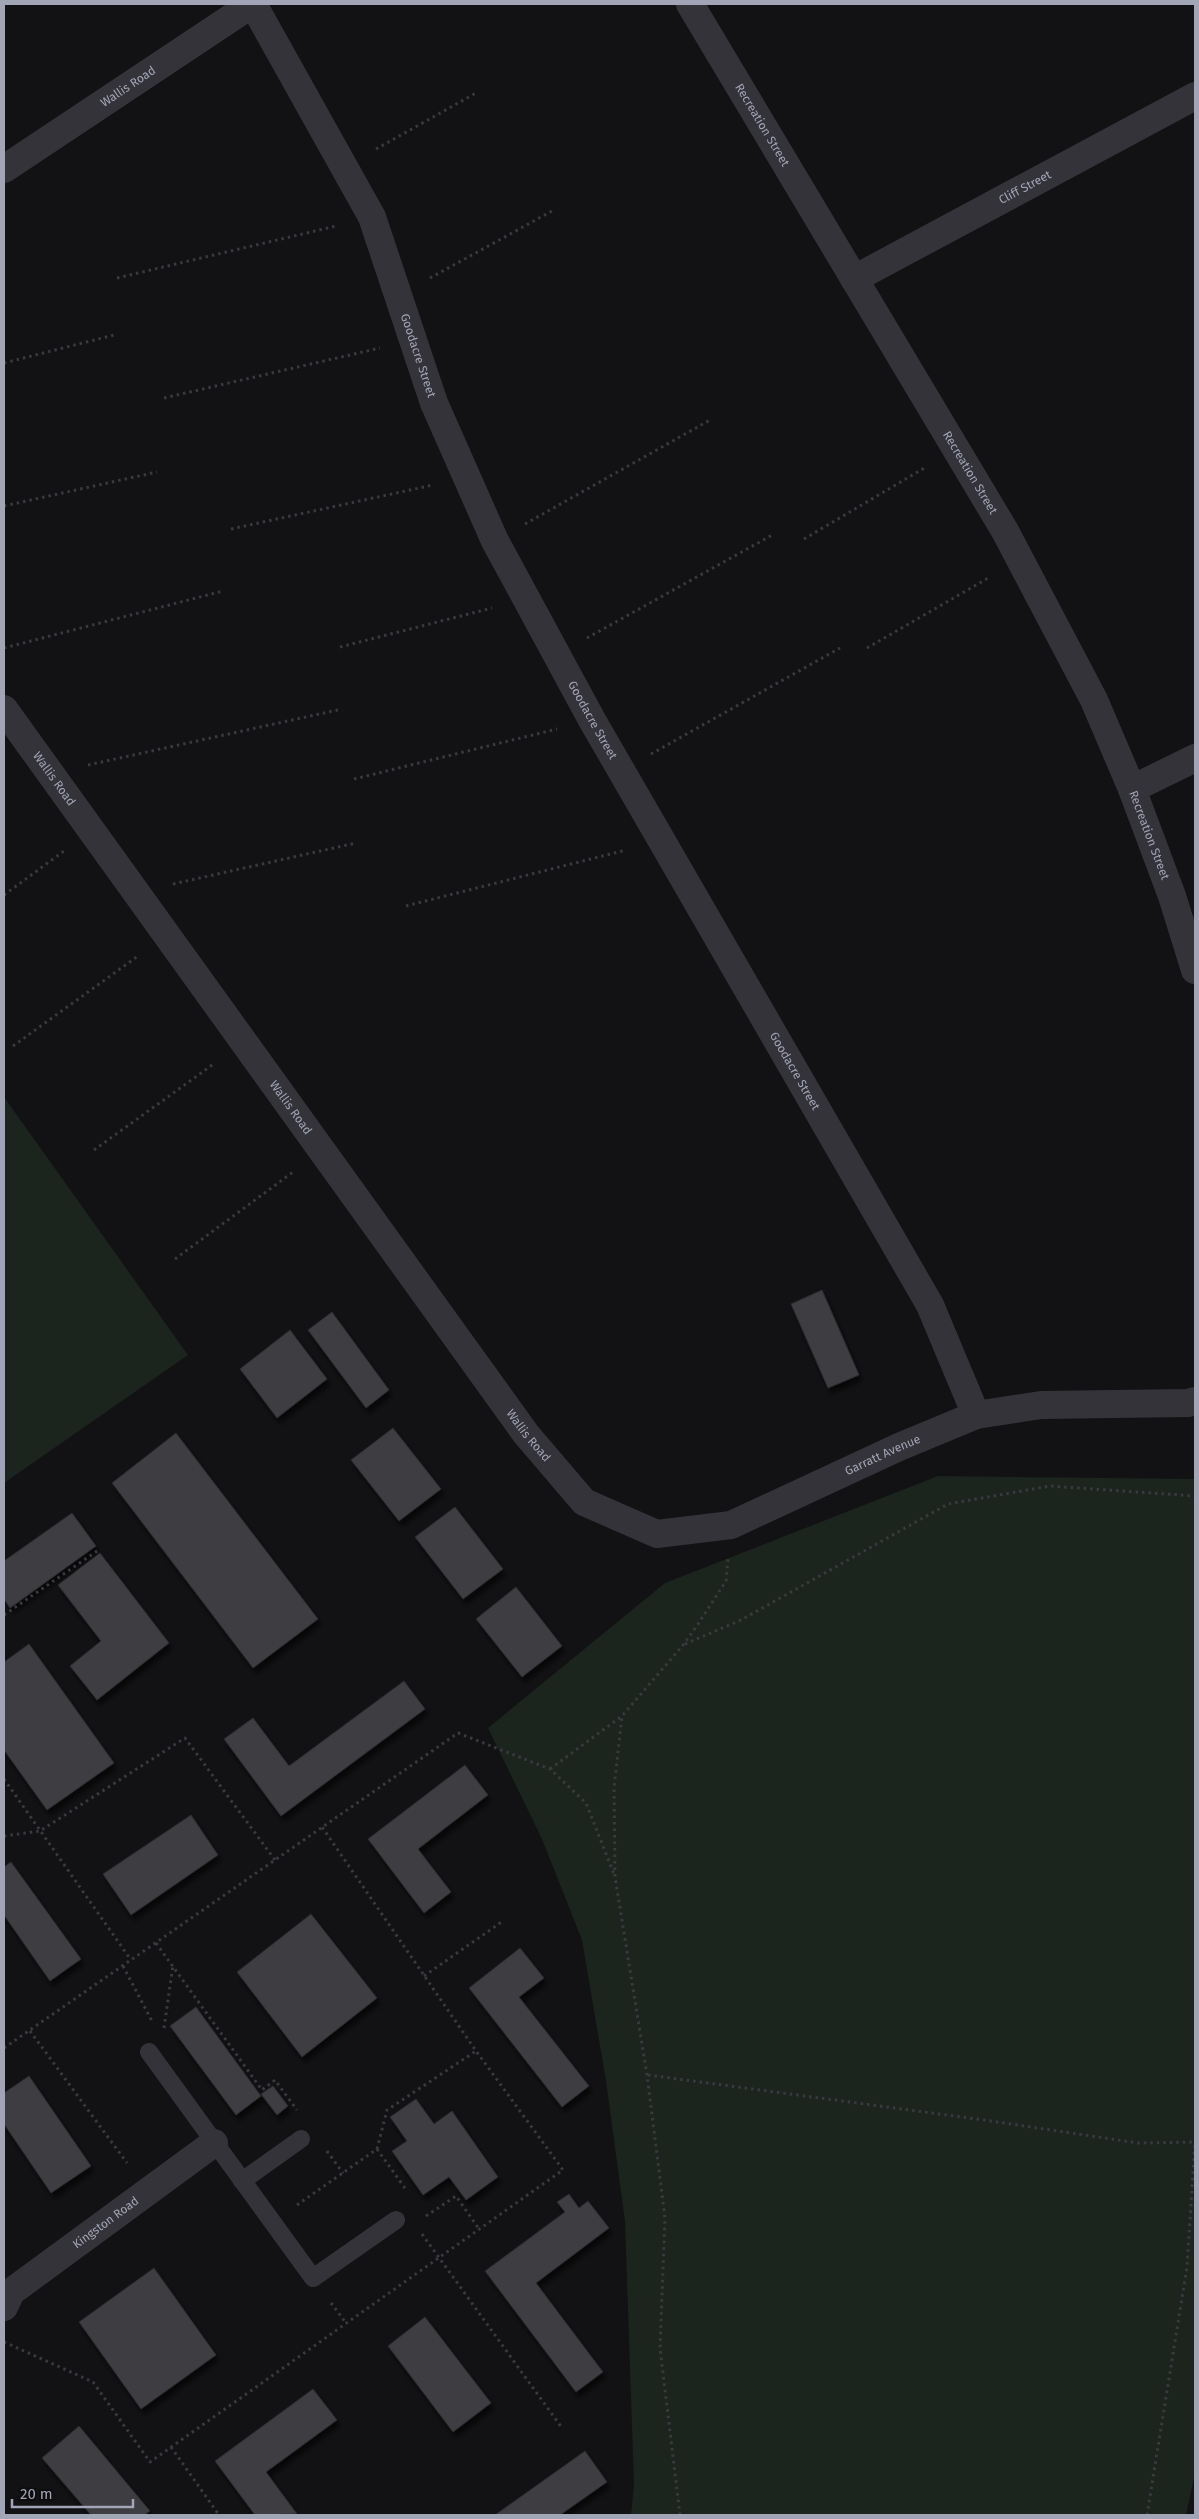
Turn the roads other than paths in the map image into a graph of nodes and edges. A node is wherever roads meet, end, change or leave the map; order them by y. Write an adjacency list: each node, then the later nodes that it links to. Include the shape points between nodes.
1 (253, 4): 4 (street, Wallis Road); 11 (street, Goodacre Street, via 372,217 434,402 495,541 592,720 930,1305)
2 (690, 4): 5 (street, Recreation Street)
3 (1195, 96): 5 (street, Cliff Street)
4 (4, 169)
5 (854, 279): 8 (street, Recreation Street, via 1020,559 1094,700)
6 (4, 709): 12 (street, Wallis Road, via 526,1434)
7 (1195, 758): 8 (street)
8 (1132, 789): 9 (street, Recreation Street, via 1172,896)
9 (1195, 970)
10 (1195, 1400): 11 (street, Garratt Avenue, via 1188,1403 1041,1405)
11 (976, 1415): 12 (street, Garratt Avenue, via 732,1525 657,1534)
12 (584, 1502)
13 (149, 2052): 15 (lane)
14 (300, 2139): 16 (lane)
15 (214, 2143): 16 (lane); 18 (street, Kingston Road, via 11,2292)
16 (242, 2181): 17 (lane, via 313,2278)
17 (396, 2220)
18 (4, 2307)

